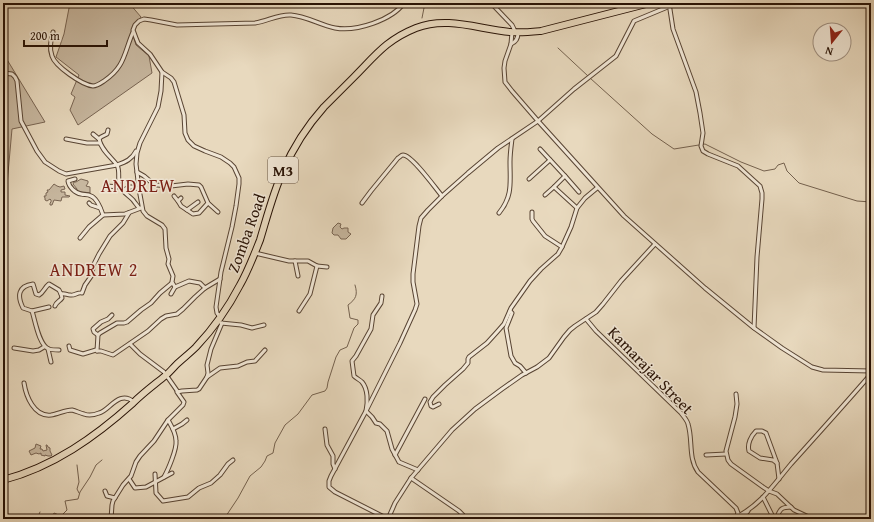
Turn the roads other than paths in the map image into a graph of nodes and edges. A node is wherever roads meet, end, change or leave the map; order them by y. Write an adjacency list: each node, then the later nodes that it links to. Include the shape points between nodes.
1 (404, 3): 7 (street, via 386,18 350,29 283,15 256,23 177,24 144,19 136,24)
2 (491, 3): 8 (street, via 512,25)
3 (650, 3): 5 (highway, Zomba Road / M3)
4 (670, 4): 12 (street, via 634,20 616,56); 72 (street, via 673,29 696,92 703,133 703,151 738,166 760,186 762,193)
5 (632, 5): 8 (highway, Zomba Road / M3, via 548,30)
6 (53, 32): 7 (street, via 51,52 55,62 75,78 94,86 116,72)
7 (134, 32): 10 (street, via 138,43 150,54)
8 (515, 32): 9 (street); 9 (street, via 518,38); 51 (highway, Zomba Road / M3, via 447,22 421,26 404,33 379,50 324,108 300,140 280,178)
9 (511, 44): 12 (street, via 505,61 505,82)
10 (162, 72): 18 (street, via 158,107); 56 (street, via 174,82 188,140 200,150 230,162 239,178)
11 (3, 73): 21 (street, via 12,74 17,79 21,121 45,162 66,174)
12 (538, 121): 16 (street); 28 (street)
13 (108, 130): 17 (street)
14 (93, 134): 17 (street)
15 (66, 139): 17 (street, via 87,143)
16 (512, 139): 34 (street); 46 (street, via 511,182 504,207)
17 (100, 141): 21 (street)
18 (139, 146): 21 (street, via 131,158); 22 (street)
19 (540, 149): 20 (street)
20 (550, 160): 23 (street); 25 (street)
21 (117, 166): 29 (street)
22 (137, 172): 30 (street); 37 (street, via 157,184 199,185)
23 (565, 176): 27 (street); 31 (street)
24 (75, 179): 39 (street, via 68,181 69,186 80,194 91,195)
25 (529, 180)
26 (106, 186): 29 (street)
27 (554, 187): 32 (street); 41 (street)
28 (598, 188): 41 (street); 49 (street)
29 (122, 189): 30 (street, via 129,186); 40 (street)
30 (139, 189): 40 (street)
31 (579, 192)
32 (545, 195)
33 (174, 196): 42 (street)
34 (442, 196): 38 (street, via 415,164 403,155); 93 (street, via 420,221 413,278 417,305)
35 (198, 202): 42 (street)
36 (89, 203): 39 (street)
37 (208, 203): 42 (street, via 199,214); 43 (street)
38 (362, 203)
39 (100, 208): 47 (street)
40 (141, 208): 45 (street); 57 (street, via 147,216 165,229 168,264 173,274)
41 (577, 208): 50 (street)
42 (187, 210)
43 (218, 212)
44 (532, 212): 50 (street, via 533,221 544,236)
45 (129, 213): 47 (street); 60 (street, via 99,254 84,292 74,295)
46 (499, 213)
47 (103, 215): 48 (street)
48 (80, 238)
49 (655, 244): 69 (street, via 604,304); 72 (street)
50 (562, 247): 67 (street, via 530,281)
51 (255, 253): 52 (street); 70 (highway, Zomba Road / M3)
52 (295, 261): 53 (street, via 308,261); 55 (street)
53 (317, 266): 54 (street); 66 (street, via 310,294)
54 (327, 267)
55 (298, 276)
56 (220, 279): 59 (street); 70 (street, via 216,309)
57 (172, 283): 58 (street); 73 (street, via 127,322 117,323)
58 (175, 287): 59 (street, via 192,281 200,283); 61 (street)
59 (205, 288): 74 (street, via 177,314 163,318)
60 (61, 294): 63 (street, via 62,298); 65 (street, via 49,284 39,295 36,294 33,284 26,286 21,290 20,301 23,308)
61 (171, 294)
62 (382, 296): 93 (street, via 381,303 373,315 371,329 352,361 354,376 362,382 366,391)
63 (55, 306)
64 (50, 307): 65 (street)
65 (32, 311): 76 (street)
66 (299, 311)
67 (510, 311): 83 (street, via 512,313 506,328 511,356); 92 (street, via 497,332 469,357 463,370 444,385 430,402 433,407)
68 (112, 315): 73 (street, via 94,329)
69 (586, 319): 83 (street, via 570,330 549,358); 119 (street, Kamarajar Street, via 685,419 695,468 736,508)
70 (220, 321): 71 (street, via 252,328); 85 (highway, Zomba Road / M3); 86 (street, via 210,351)
71 (264, 325)
72 (754, 328): 84 (street, via 814,368)
73 (98, 335): 81 (street)
74 (130, 344): 81 (street, via 113,355); 85 (street)
75 (69, 346): 81 (street, via 70,350 81,354)
76 (44, 347): 77 (street, via 33,351); 78 (street)
77 (14, 348)
78 (48, 349): 79 (street); 82 (street)
79 (59, 350)
80 (265, 350): 86 (street, via 254,361 220,368)
81 (97, 351)
82 (51, 362)
83 (526, 373): 104 (street, via 464,418)
84 (871, 373): 110 (street)
85 (166, 375): 88 (street); 91 (highway, Zomba Road / M3)
86 (207, 377): 88 (street, via 197,390)
87 (24, 383): 91 (street, via 33,407 48,415 73,410 86,415 97,414 119,400 126,398)
88 (178, 392): 94 (street, via 184,404)
89 (736, 394): 98 (street, via 736,410)
90 (425, 399): 99 (street)
91 (134, 402): 111 (highway, Zomba Road / M3, via 71,451 37,468)
92 (439, 404)
93 (366, 411): 99 (street, via 387,432); 103 (street)
94 (168, 420): 96 (street); 109 (street, via 136,462)
95 (187, 420): 96 (street)
96 (173, 429): 107 (street, via 176,444)
97 (325, 429): 103 (street, via 326,445 333,456)
98 (726, 454): 100 (street); 114 (street, via 731,464)
99 (395, 455): 104 (street, via 399,462)
100 (706, 455)
101 (232, 460): 112 (street, via 211,483 188,497 163,501 156,493)
102 (777, 463): 102 (street, via 760,458 749,451 751,436 756,431 766,433); 110 (street)
103 (335, 469): 108 (street, via 329,481 335,492 388,519)
104 (418, 470): 108 (street)
105 (172, 473): 107 (street)
106 (155, 474): 112 (street)
107 (164, 477): 112 (street)
108 (411, 478): 121 (street, via 459,511)
109 (129, 479): 112 (street, via 136,489); 116 (street)
110 (779, 479): 114 (street)
111 (3, 480)
112 (156, 482)
113 (105, 491): 116 (street, via 107,496)
114 (769, 492): 115 (street); 117 (street, via 777,494)
115 (763, 496): 118 (street); 123 (street)
116 (114, 498): 120 (street)
117 (791, 508): 123 (street, via 781,509); 124 (street)
118 (748, 510): 119 (street); 122 (street)
119 (736, 518)
120 (111, 519)
121 (464, 519)
122 (741, 519)
123 (775, 519)
124 (813, 519)

